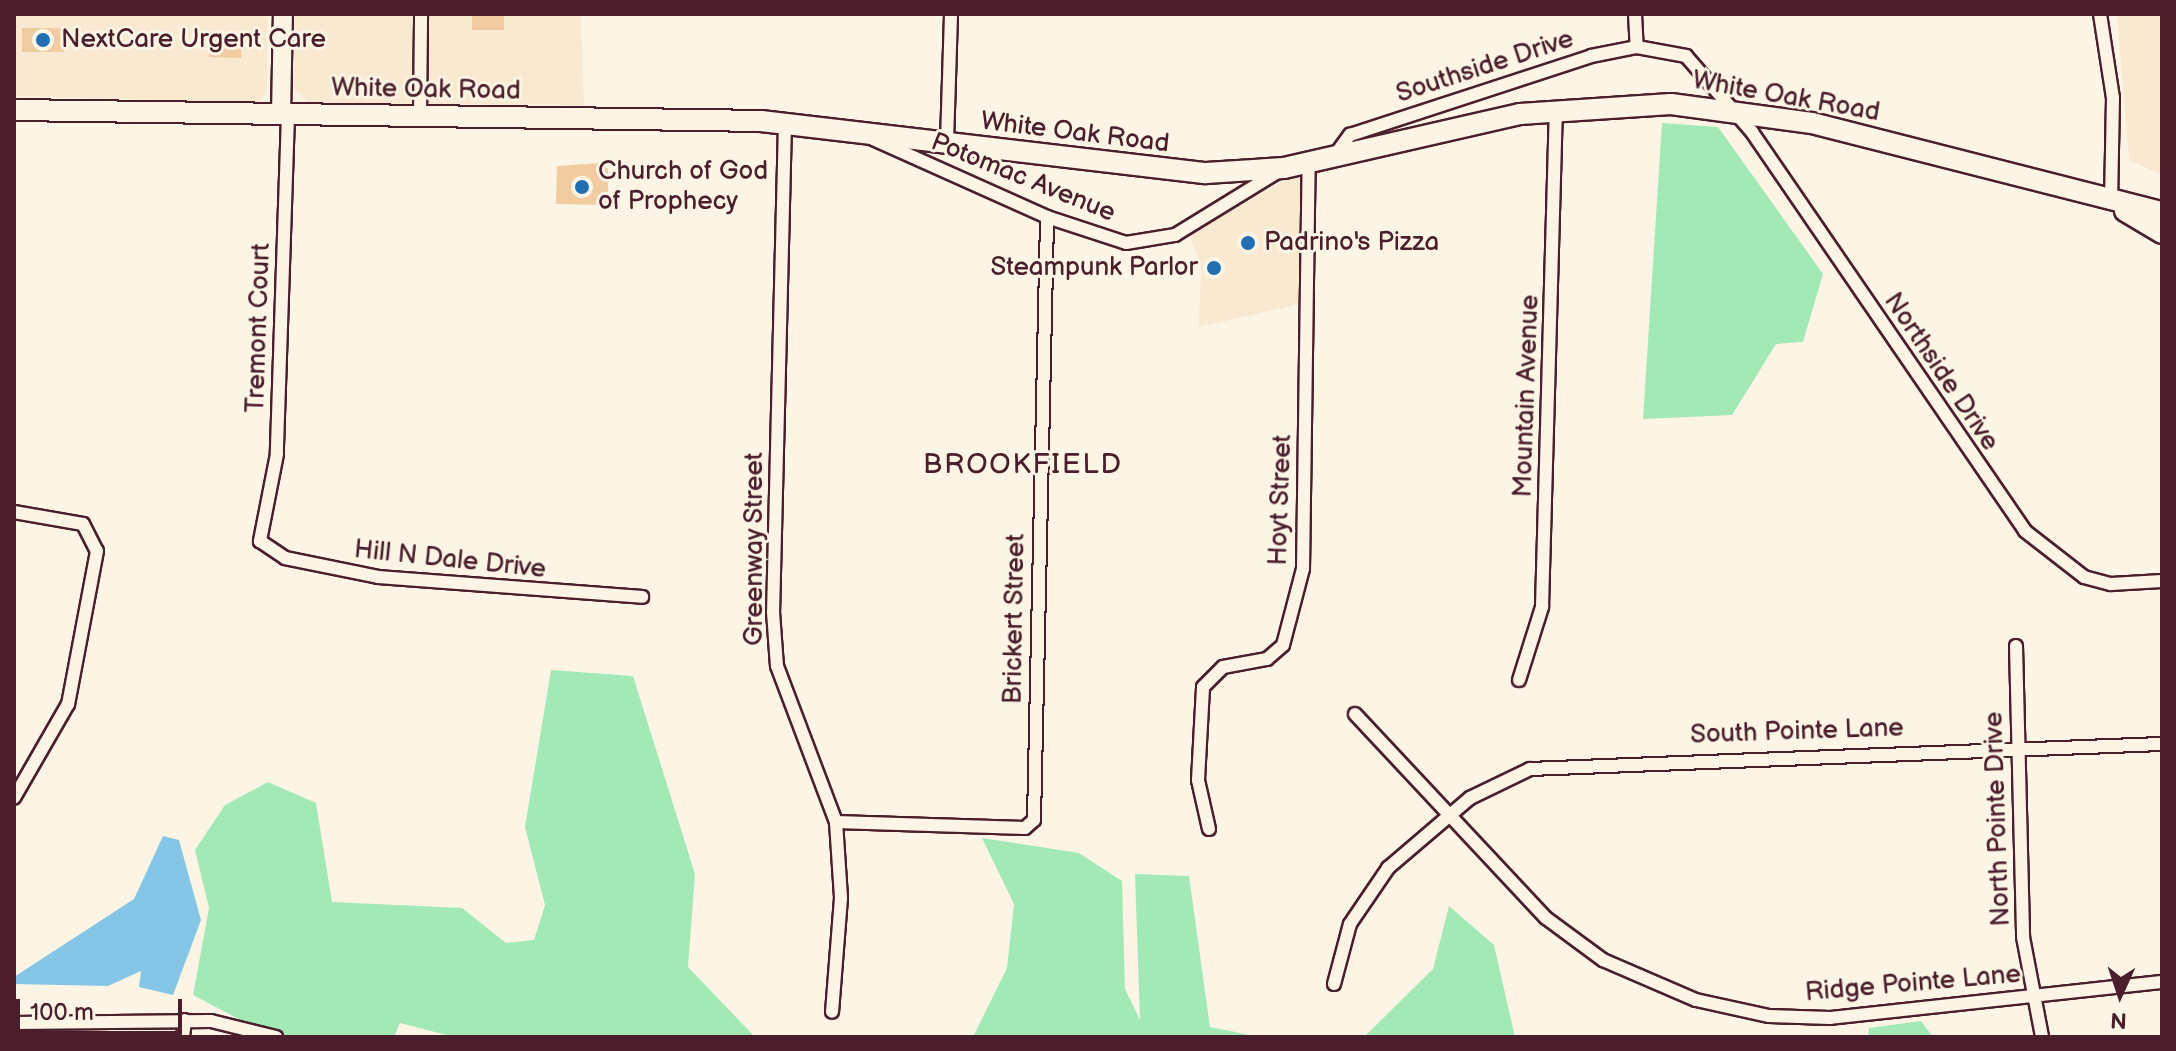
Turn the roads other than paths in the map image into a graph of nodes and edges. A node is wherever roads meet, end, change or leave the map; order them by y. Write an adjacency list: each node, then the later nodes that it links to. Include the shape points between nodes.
1 (283, 14): 12 (street)
2 (421, 14): 13 (street)
3 (951, 14): 16 (street)
4 (1635, 14): 6 (street)
5 (2100, 14): 20 (street, via 2113,98)
6 (1637, 47): 10 (street, Southside Drive, via 1686,56); 17 (street, Southside Drive, via 1350,135)
7 (14, 100): 11 (main road)
8 (1556, 109): 10 (main road, White Oak Road); 17 (main road, White Oak Road); 29 (street, Mountain Avenue, via 1542,607)
9 (14, 110): 11 (main road, White Oak Road)
10 (1736, 110): 20 (main road, White Oak Road, via 1930,151); 26 (street, Northside Drive, via 2025,531 2084,577 2111,584)
11 (76, 111): 12 (main road, White Oak Road)
12 (285, 115): 13 (main road, White Oak Road); 25 (street, Tremont Court, via 277,454)
13 (420, 116): 14 (main road, White Oak Road)
14 (785, 123): 15 (main road, White Oak Road); 35 (street, Greenway Street, via 773,612 777,666)
15 (826, 126): 16 (main road, White Oak Road); 22 (street, Potomac Avenue, via 865,136)
16 (947, 142): 19 (main road, White Oak Road, via 1180,173)
17 (1333, 158): 18 (main road, White Oak Road)
18 (1309, 163): 19 (main road, White Oak Road); 36 (street, Hoyt Street, via 1303,569 1283,645 1267,659 1223,667 1203,687 1198,780)
19 (1284, 168): 22 (street, Potomac Avenue, via 1158,242 1113,240)
20 (2111, 203): 21 (main road, White Oak Road); 23 (main road, White Oak Road)
21 (2162, 212)
22 (1047, 217): 35 (street, Brickert Street, via 1034,820 1025,828)
23 (2162, 233)
24 (14, 512): 33 (street, via 83,524 97,551 68,704)
25 (260, 541): 27 (street, Hill N Dale Drive, via 285,558 378,577)
26 (2162, 581)
27 (642, 597)
28 (2016, 646): 32 (street, North Pointe Drive)
29 (1519, 680)
30 (1355, 714): 34 (street, Ridge Pointe Lane)
31 (2162, 744): 32 (street, South Pointe Lane)
32 (2017, 745): 34 (street, South Pointe Lane, via 1550,765 1491,784); 39 (street, North Pointe Drive)
33 (14, 798)
34 (1448, 815): 38 (street, South Pointe Lane, via 1372,887 1341,947); 39 (street, Ridge Pointe Lane, via 1573,941 1629,974 1696,1000 1769,1016 1830,1018)
35 (836, 822): 40 (street, Greenway Street, via 841,898)
36 (1209, 829)
37 (2162, 982): 39 (street, Ridge Pointe Lane)
38 (1334, 984)
39 (2030, 995): 45 (street, North Pointe Drive)
40 (832, 1012)
41 (185, 1020): 42 (street); 43 (street); 44 (street, via 237,1024)
42 (14, 1023)
43 (183, 1037)
44 (276, 1037)
45 (2042, 1037)

